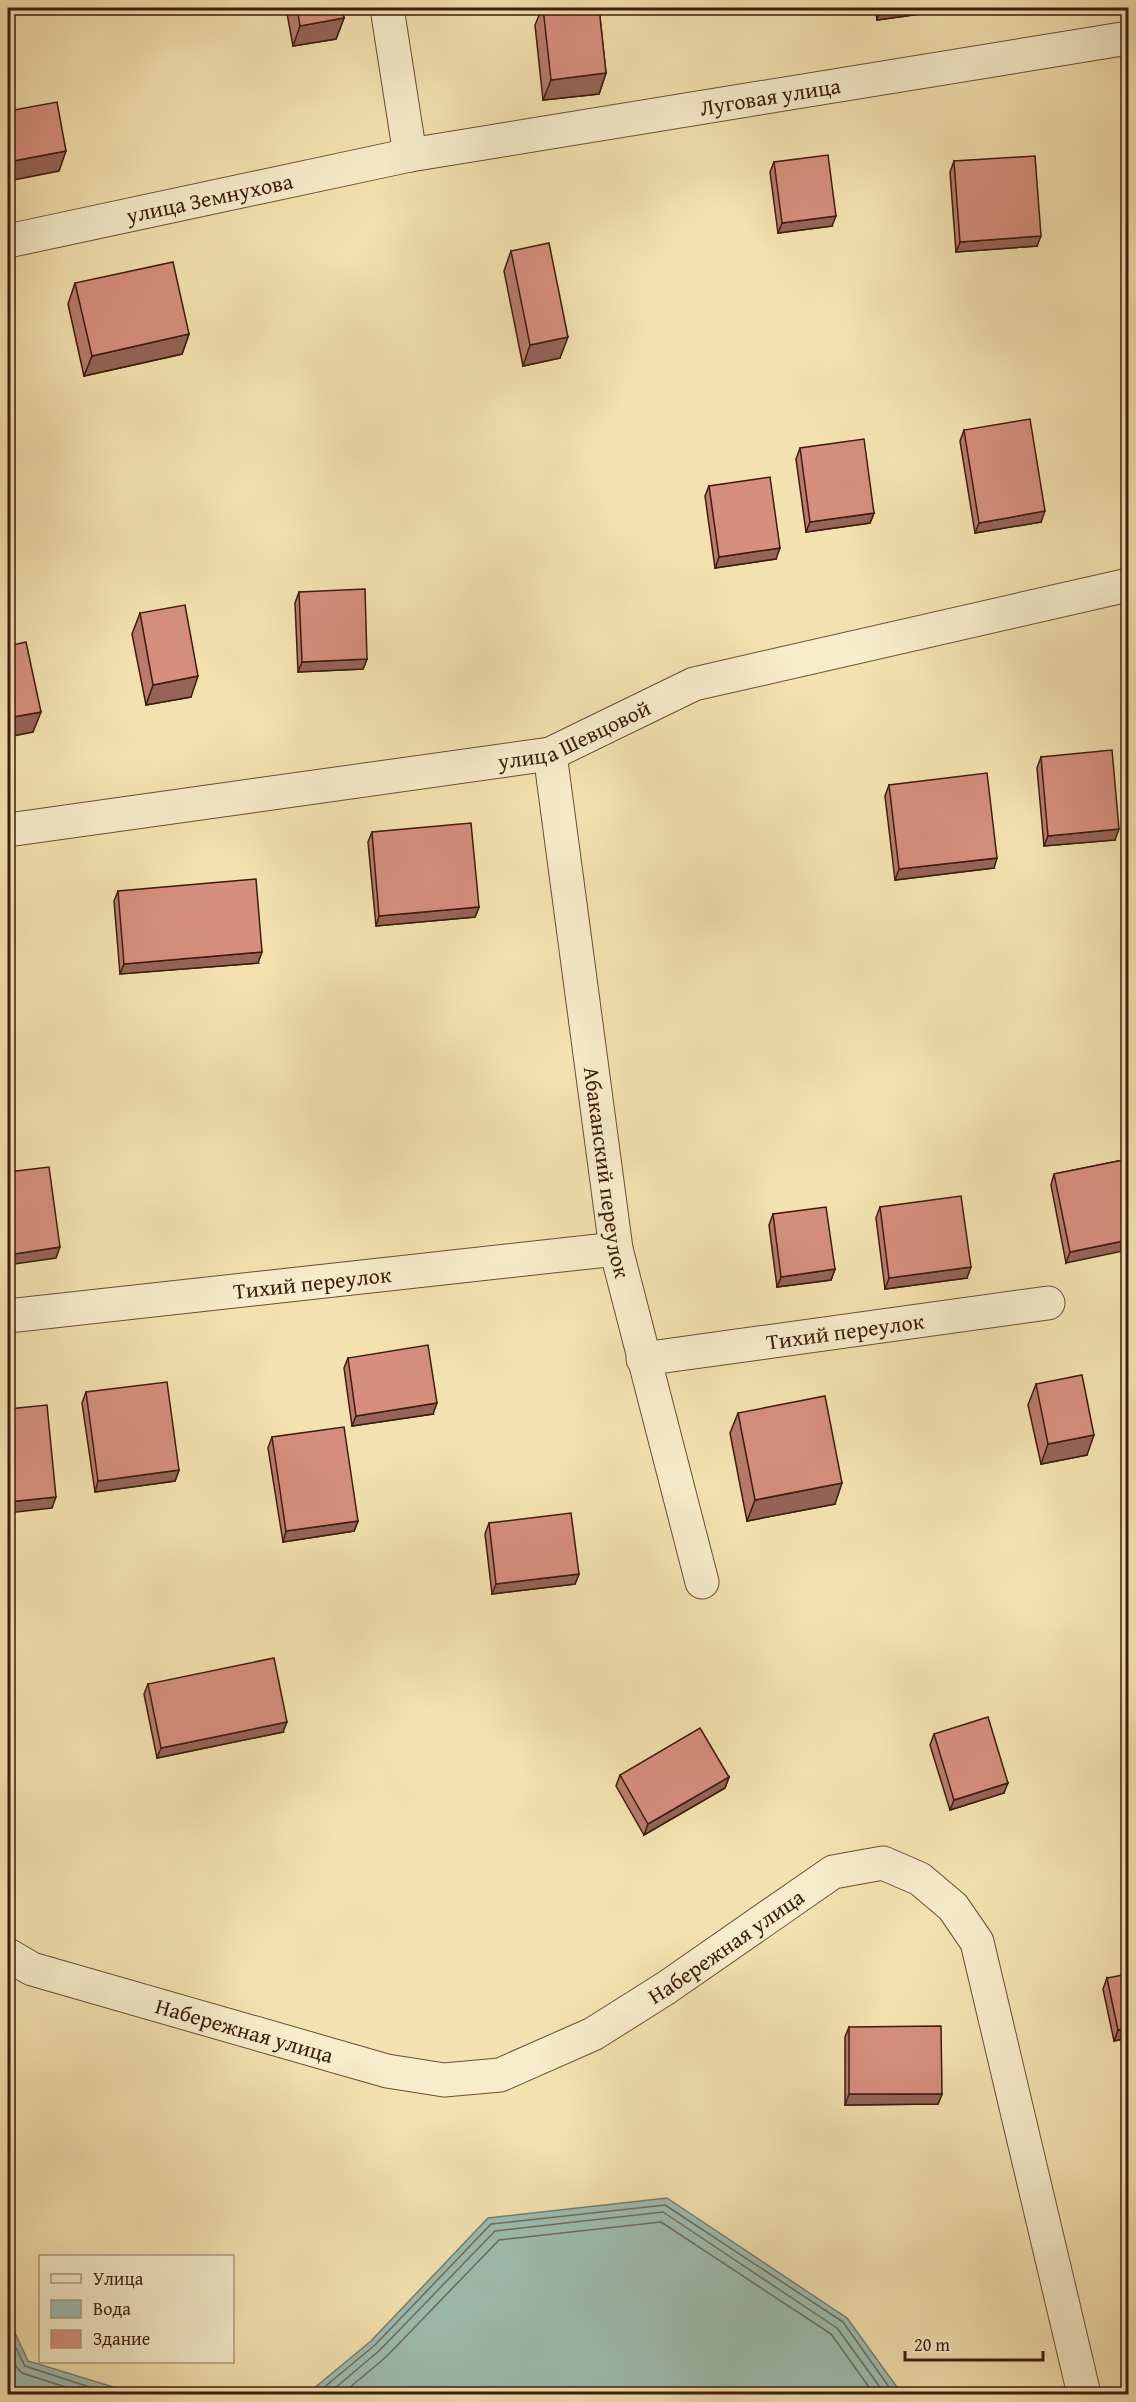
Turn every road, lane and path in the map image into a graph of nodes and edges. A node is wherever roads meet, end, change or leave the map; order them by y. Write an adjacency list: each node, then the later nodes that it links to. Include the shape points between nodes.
1 (387, 8): 3 (street)
2 (1128, 38): 3 (street, Луговая улица)
3 (410, 155): 4 (street, улица Земнухова)
4 (8, 241)
5 (1128, 585): 6 (street, улица Шевцовой, via 694,684)
6 (550, 754): 7 (street, улица Шевцовой); 8 (street, Абаканский переулок)
7 (8, 830)
8 (616, 1249): 10 (street, Тихий переулок); 11 (street, Абаканский переулок)
9 (1048, 1303): 11 (street, Тихий переулок)
10 (8, 1316)
11 (643, 1359): 12 (street, Абаканский переулок)
12 (702, 1581)
13 (8, 1955): 14 (street, Набережная улица, via 32,1969 387,2071 444,2080 500,2075 593,2034 833,1872 883,1863 920,1879 953,1907 977,1942)
14 (1084, 2394)

